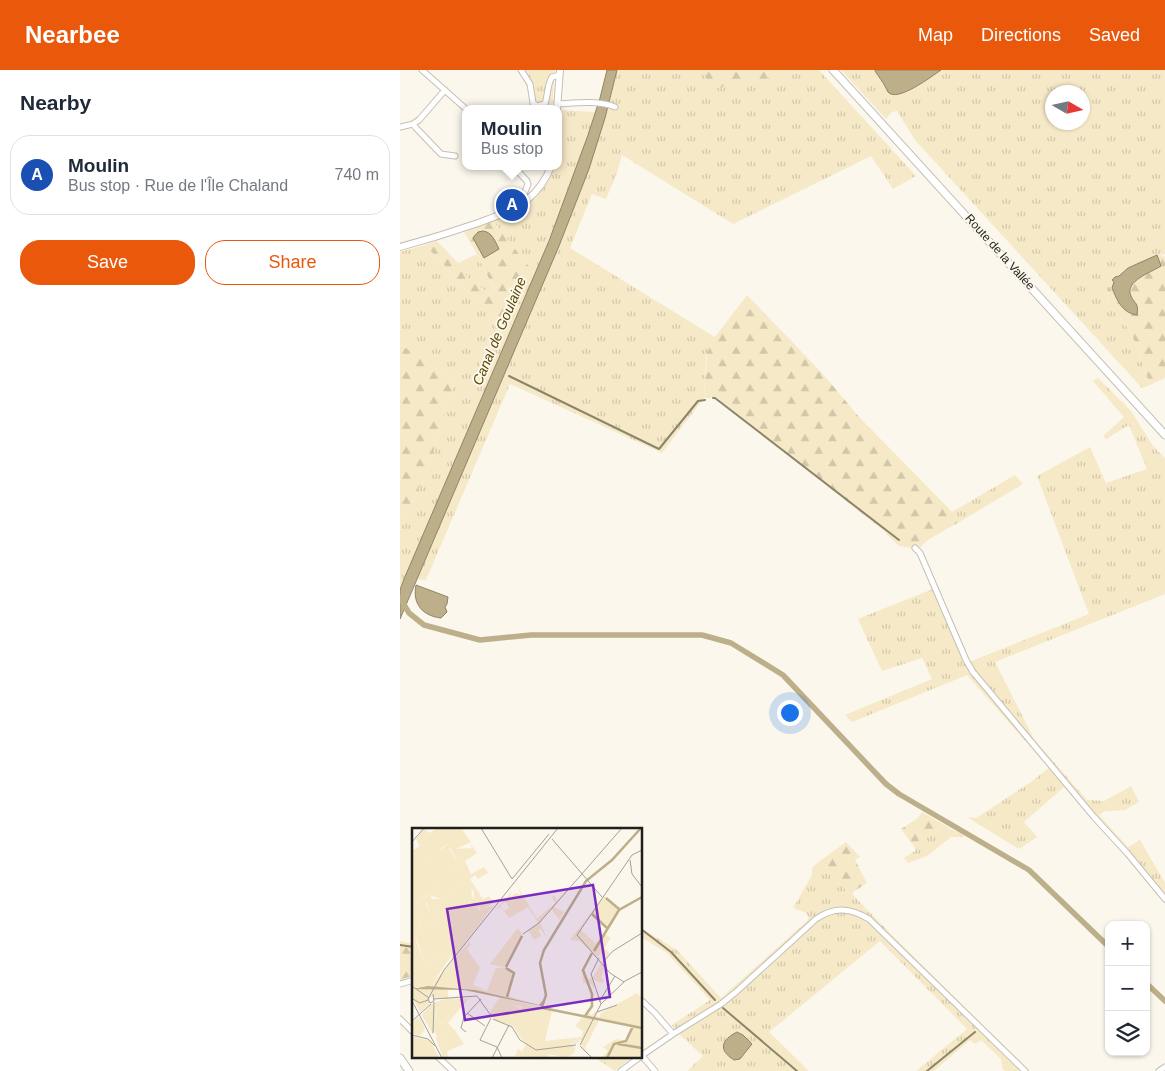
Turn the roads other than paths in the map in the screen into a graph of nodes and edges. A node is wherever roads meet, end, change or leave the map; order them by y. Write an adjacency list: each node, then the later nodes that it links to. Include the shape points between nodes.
1 (422, 70): 5 (street)
2 (521, 70): 7 (street, via 530,84)
3 (834, 70): 19 (main road, Route de la Vallée)
4 (560, 73): 8 (street, via 552,77 545,104); 9 (street)
5 (445, 90): 6 (street); 12 (street)
6 (462, 105)
7 (534, 105)
8 (541, 105)
9 (557, 105)
10 (562, 106): 11 (street, via 591,103)
11 (613, 106)
12 (413, 124): 13 (street); 14 (street, via 441,154)
13 (400, 127)
14 (455, 156)
15 (517, 170): 17 (street, via 528,184 522,196)
16 (549, 170): 17 (street, via 540,187)
17 (525, 202): 18 (street, via 487,220)
18 (400, 248)
19 (1165, 435)
20 (915, 548): 21 (street, via 973,672)
21 (1165, 899)
22 (642, 1001): 25 (street)
23 (400, 1019): 24 (street)
24 (412, 1031)
25 (673, 1034): 26 (street); 36 (street, via 736,992 824,913 844,909 869,919)
26 (642, 1055)
27 (642, 1057): 35 (street)
28 (400, 1058): 32 (main road)
29 (439, 1058): 33 (street)
30 (638, 1058): 34 (street)
31 (1165, 1067): 37 (street)
32 (409, 1071)
33 (453, 1071)
34 (620, 1071)
35 (655, 1071)
36 (1025, 1071)
37 (1159, 1071)

